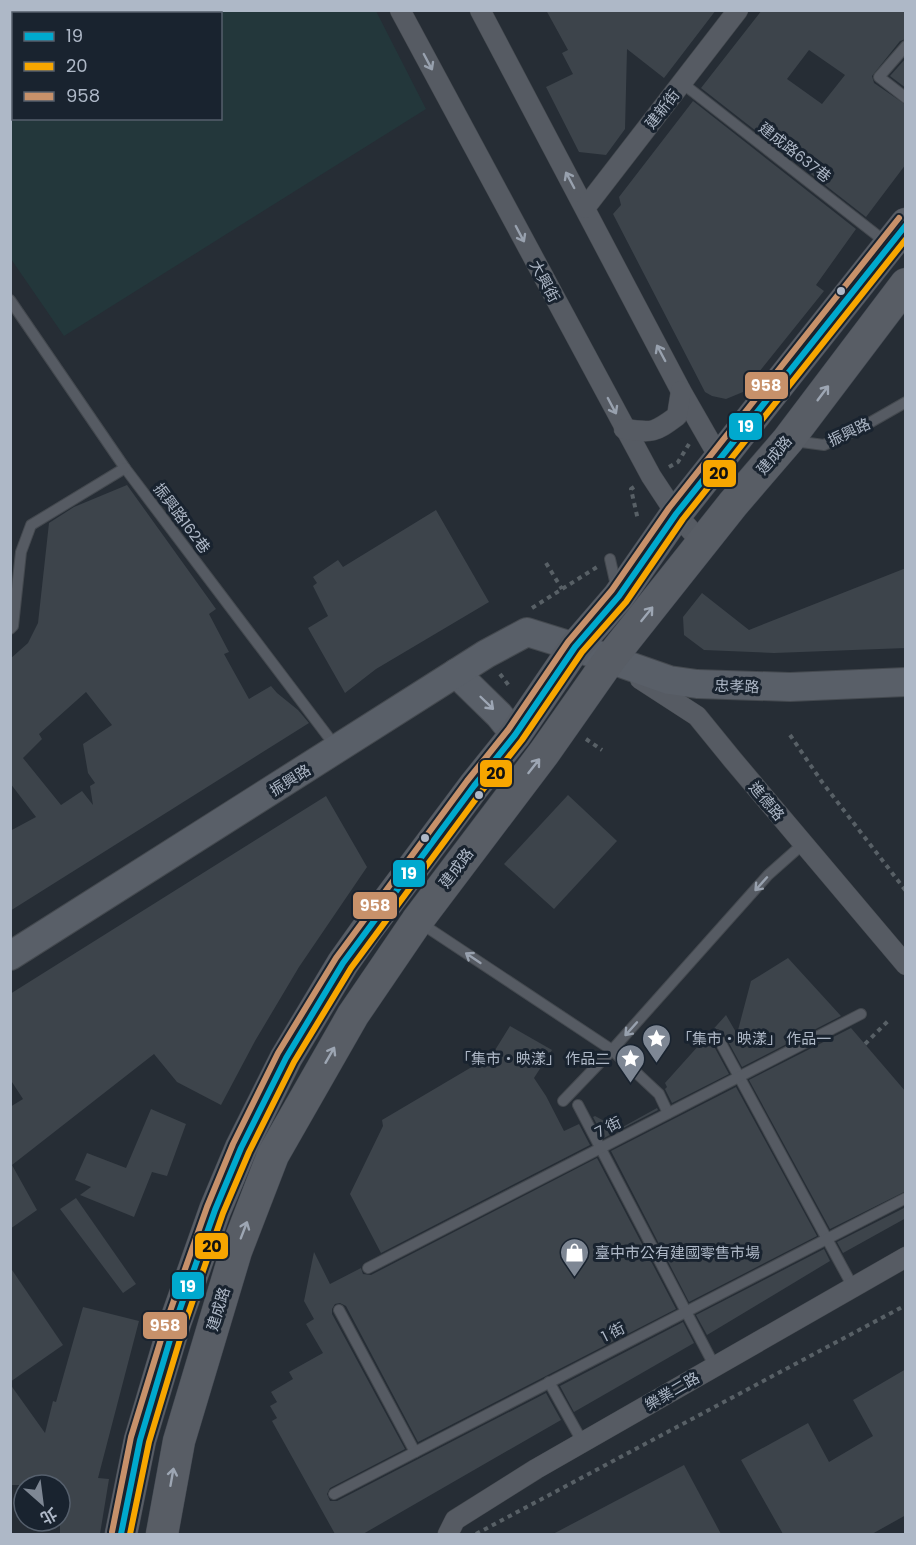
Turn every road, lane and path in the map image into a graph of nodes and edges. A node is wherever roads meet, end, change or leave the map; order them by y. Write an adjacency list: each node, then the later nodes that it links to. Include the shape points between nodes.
1 (400, 10): 13 (street, 大興街, one-way to 13)
2 (480, 10): 7 (street, one-way to 2)
3 (738, 10): 5 (street, 建新街)
4 (906, 46): 6 (lane, via 879,77)
5 (682, 82): 7 (street, 建新街); 8 (lane, 建成路637巷)
6 (906, 98)
7 (585, 208): 11 (street, one-way to 7)
8 (898, 235): 15 (main road)
9 (906, 284): 14 (main road, 建成路, one-way to 9)
10 (10, 300): 16 (lane, 振興路162巷)
11 (681, 391): 13 (street, via 677,416 659,430); 15 (street)
12 (906, 402): 14 (lane, 振興路, via 824,445)
13 (624, 429): 17 (street, 大興街)
14 (788, 440): 18 (main road, 建成路)
15 (720, 459): 17 (main road)
16 (125, 468): 23 (lane, via 31,525 21,552); 30 (lane, 振興路162巷)
17 (676, 514): 18 (street, 大興街); 22 (main road)
18 (703, 544): 25 (main road, 建成路, one-way to 18)
19 (609, 559): 22 (lane)
20 (546, 563): 21 (path)
21 (562, 589)
22 (619, 596): 24 (main road)
23 (10, 629)
24 (576, 647): 25 (main road, 忠孝路); 26 (main road, 振興路, via 527,632); 28 (main road)
25 (610, 659): 27 (main road, 忠孝路, via 669,680 697,684 789,687); 31 (street, 進德路, via 698,716); 33 (main road, 建成路, one-way to 25)
26 (456, 674): 28 (main road, one-way to 28); 30 (main road, 振興路)
27 (906, 682)
28 (515, 735): 59 (main road, via 343,963 286,1058 241,1148 215,1210 159,1372)
29 (790, 735): 32 (path)
30 (338, 749): 34 (main road, 振興路)
31 (803, 844): 35 (street, 進德路); 40 (lane, one-way to 40, via 768,875)
32 (906, 891)
33 (417, 921): 40 (lane, one-way to 33); 60 (main road, 建成路, one-way to 33, via 179,1441 225,1284 273,1155 353,1015)
34 (11, 954)
35 (906, 965)
36 (861, 1014): 41 (lane, 7 街)
37 (890, 1019): 39 (path)
38 (717, 1036): 41 (lane)
39 (865, 1044)
40 (612, 1050): 42 (lane); 44 (lane, via 659,1094)
41 (740, 1076): 44 (lane, 7 街); 47 (lane)
42 (563, 1101)
43 (578, 1105): 45 (lane)
44 (668, 1113): 45 (lane, 7 街)
45 (600, 1148): 49 (lane, 7 街); 53 (lane)
46 (906, 1198): 47 (lane, 1 街)
47 (827, 1238): 50 (lane); 53 (lane, 1 街)
48 (906, 1257): 50 (street, 樂業二路)
49 (368, 1268)
50 (853, 1287): 54 (street, 樂業二路)
51 (906, 1305): 62 (path)
52 (339, 1310): 57 (lane)
53 (686, 1311): 54 (lane); 55 (lane, 1 街)
54 (715, 1366): 56 (street, 樂業二路)
55 (549, 1382): 56 (lane); 57 (lane, 1 街)
56 (582, 1443): 61 (street, 樂業二路, via 455,1520)
57 (415, 1452): 58 (lane, 1 街)
58 (334, 1494)
59 (121, 1534)
60 (162, 1534)
61 (448, 1534)
62 (476, 1534)

